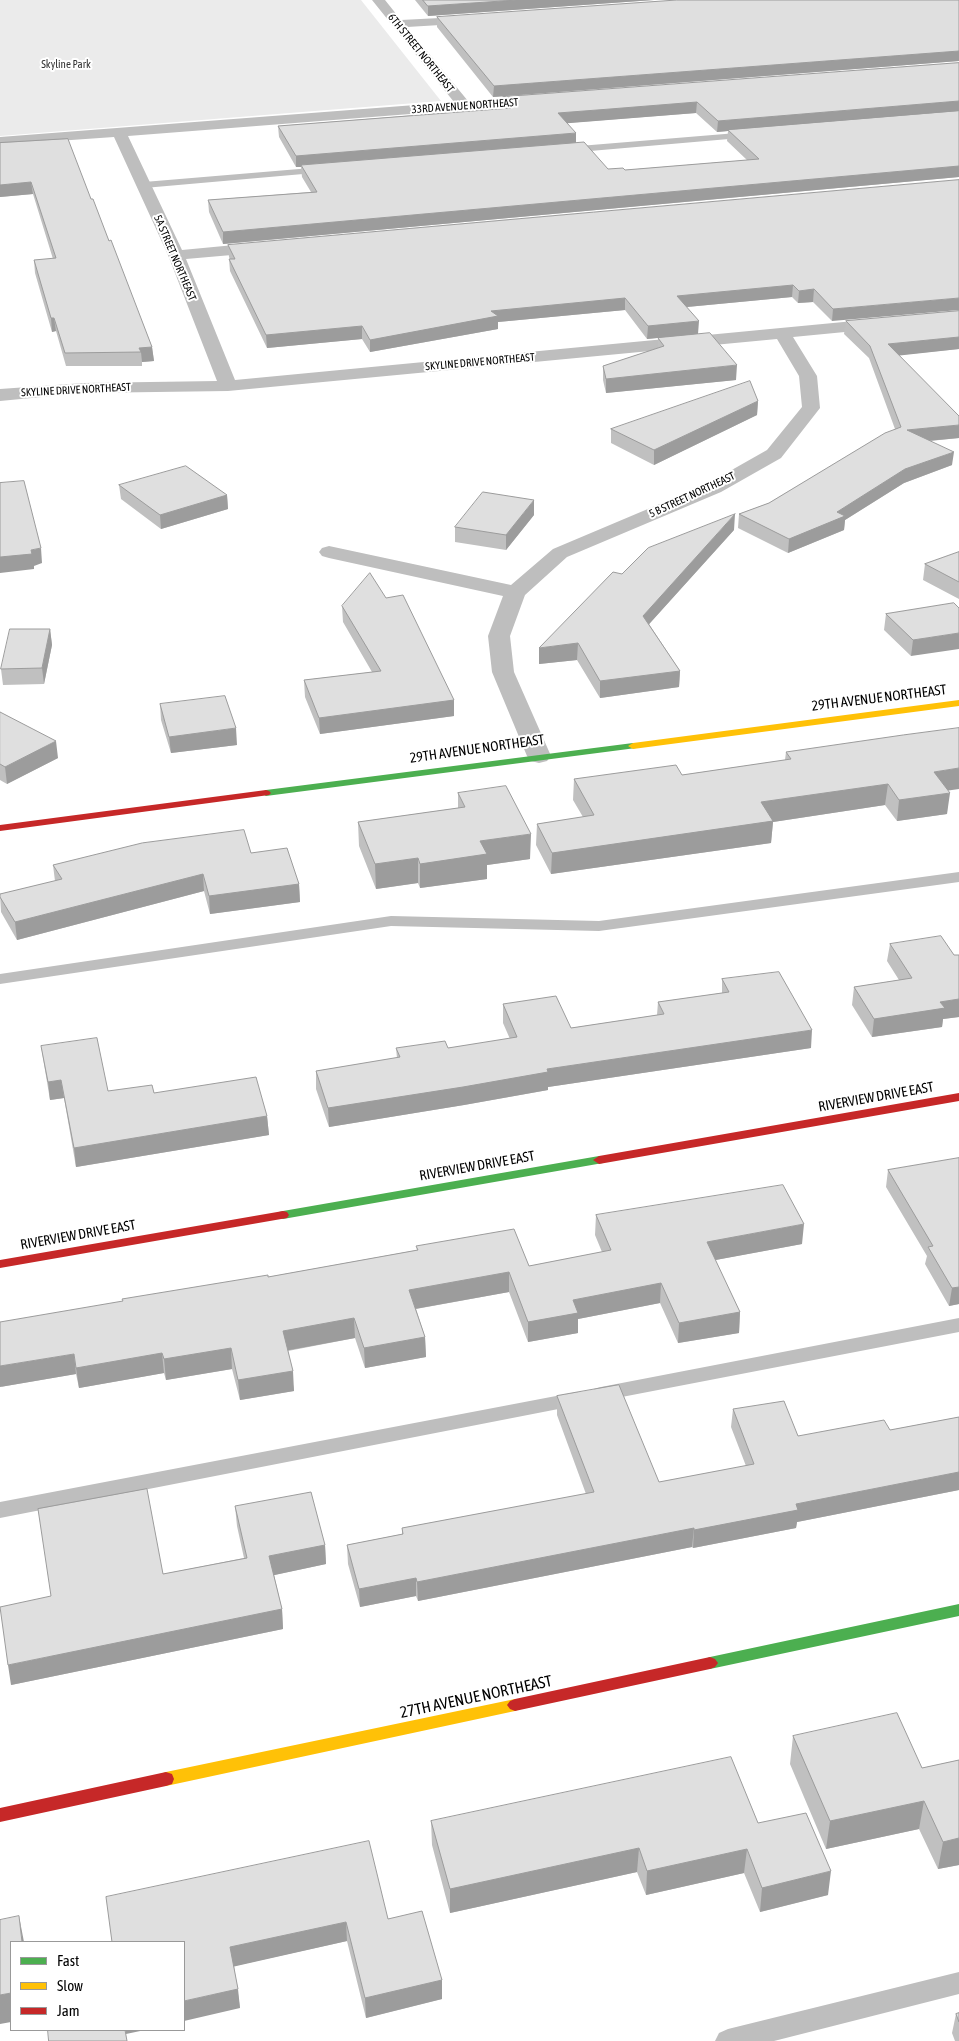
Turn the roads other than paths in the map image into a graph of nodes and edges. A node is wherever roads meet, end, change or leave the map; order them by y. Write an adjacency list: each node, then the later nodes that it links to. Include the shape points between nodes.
1 (378, 0): 3 (street, 6TH STREET NORTHEAST)
2 (487, 18): 3 (street)
3 (398, 24): 5 (street, 6TH STREET NORTHEAST)
4 (553, 99): 5 (street, 33RD AVENUE NORTHEAST)
5 (464, 106): 6 (street, 33RD AVENUE NORTHEAST)
6 (119, 132): 8 (street, 33RD AVENUE NORTHEAST); 11 (street, 5A STREET NORTHEAST)
7 (760, 134): 9 (lane)
8 (0, 141)
9 (561, 150)
10 (333, 169): 11 (lane)
11 (144, 185): 13 (street, 5A STREET NORTHEAST)
12 (284, 245): 13 (street)
13 (176, 255): 16 (street, 5A STREET NORTHEAST)
14 (959, 316): 15 (street, SKYLINE DRIVE NORTHEAST)
15 (782, 333): 16 (street, SKYLINE DRIVE NORTHEAST); 19 (street, 5 B STREET NORTHEAST, via 808,376 811,408 774,454 714,488 560,553)
16 (228, 386): 17 (street, SKYLINE DRIVE NORTHEAST, via 84,388)
17 (0, 395)
18 (329, 552): 19 (street)
19 (515, 592): 21 (street, 5 B STREET NORTHEAST, via 499,636 504,672)
20 (959, 703): 21 (street, 29TH AVENUE NORTHEAST)
21 (539, 756): 22 (street, 29TH AVENUE NORTHEAST)
22 (0, 828)
23 (959, 877): 24 (lane, via 599,926 391,921)
24 (0, 979)
25 (959, 1097): 26 (street, RIVERVIEW DRIVE EAST)
26 (0, 1264)
27 (959, 1325): 28 (lane)
28 (0, 1510)
29 (959, 1610): 30 (street, 27TH AVENUE NORTHEAST)
30 (0, 1815)
31 (959, 1983): 32 (lane)
32 (728, 2041)

